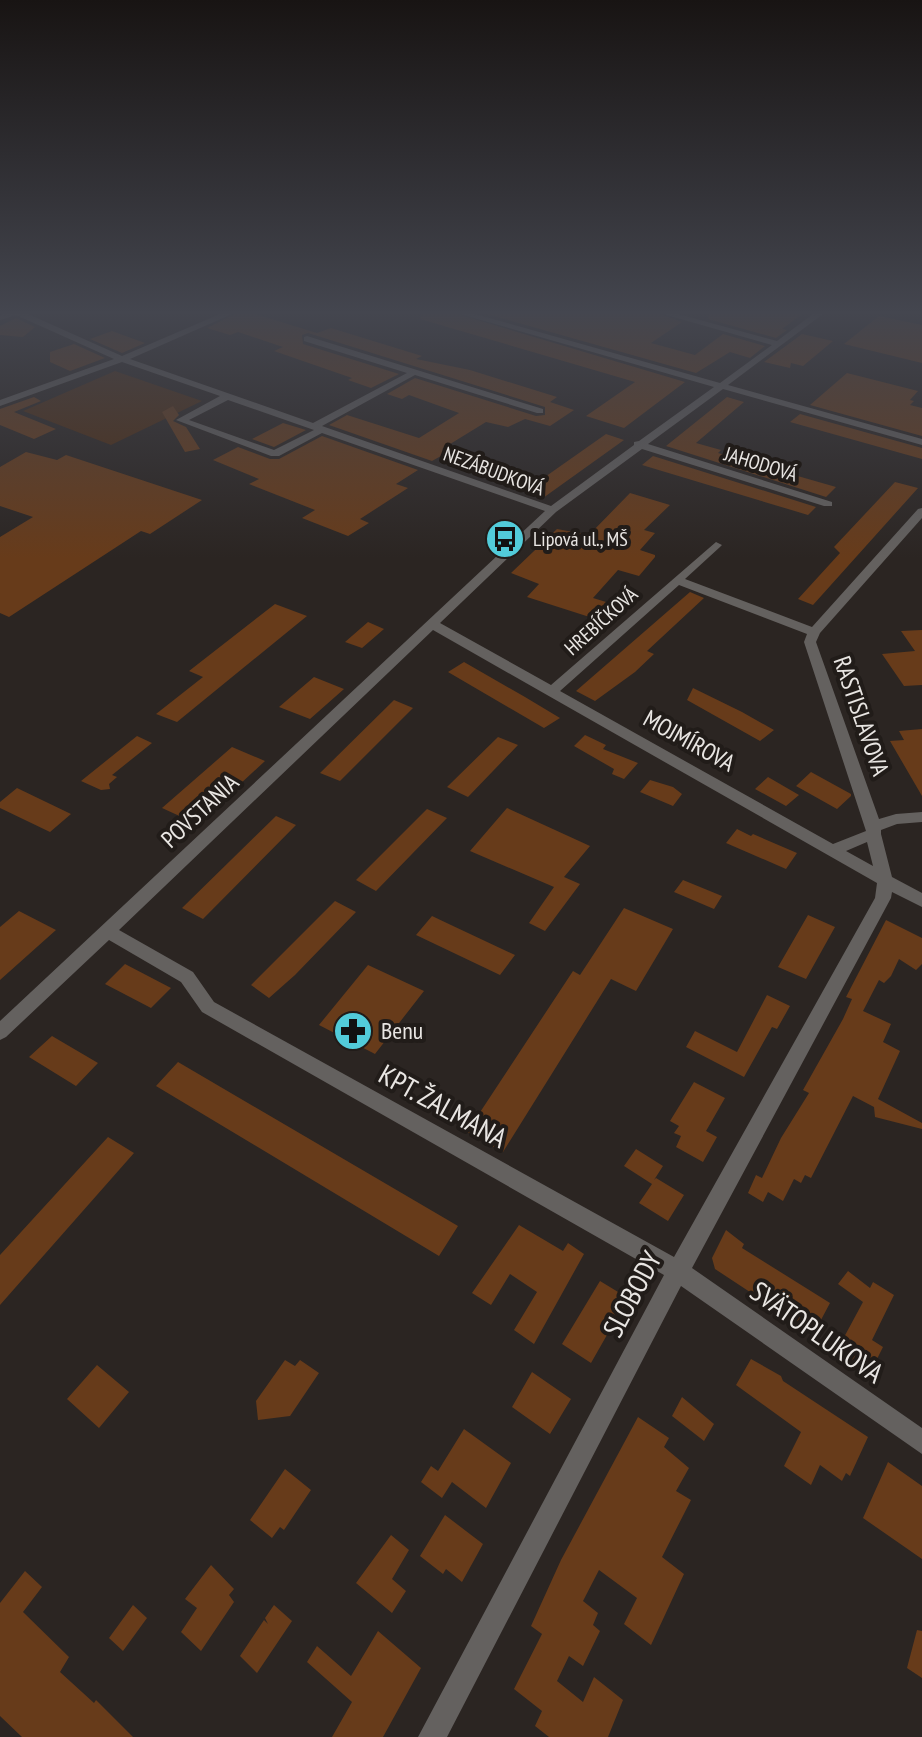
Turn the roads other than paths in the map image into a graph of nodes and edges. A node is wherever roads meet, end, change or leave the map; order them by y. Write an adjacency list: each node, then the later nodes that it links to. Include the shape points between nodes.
1 (22, 395): 7 (street)
2 (374, 395): 9 (street)
3 (489, 395): 8 (street)
4 (705, 395): 11 (street, POVSTANIA)
5 (755, 395): 10 (street)
6 (228, 396): 9 (street, NEZÁBUDKOVÁ); 9 (street, via 181,420 275,454)
7 (0, 403)
8 (540, 411)
9 (318, 427): 13 (street, NEZÁBUDKOVÁ)
10 (922, 442)
11 (638, 444): 12 (street, JAHODOVÁ); 13 (street, POVSTANIA)
12 (828, 504)
13 (552, 510): 17 (street, POVSTANIA)
14 (922, 511): 18 (street, RASTISLAVOVA)
15 (716, 545): 16 (street, HREBÍČKOVÁ)
16 (677, 580): 18 (street); 19 (street, HREBÍČKOVÁ)
17 (432, 624): 19 (street, MOJMÍROVA); 25 (street, POVSTANIA)
18 (814, 632): 21 (street, RASTISLAVOVA, via 810,642)
19 (551, 692): 22 (street, MOJMÍROVA)
20 (922, 817): 21 (street, via 896,819)
21 (874, 830): 22 (street); 23 (street, RASTISLAVOVA)
22 (833, 850): 23 (street, MOJMÍROVA)
23 (885, 881): 24 (street, MOJMÍROVA); 27 (street, SLOBODY, via 883,898)
24 (922, 901)
25 (108, 931): 26 (street, POVSTANIA); 27 (street, KPT. ŽALMANA, via 187,977 208,1007)
26 (0, 1032)
27 (678, 1271): 28 (street, SVÄTOPLUKOVA); 29 (street, SLOBODY)
28 (922, 1442)
29 (432, 1737)

